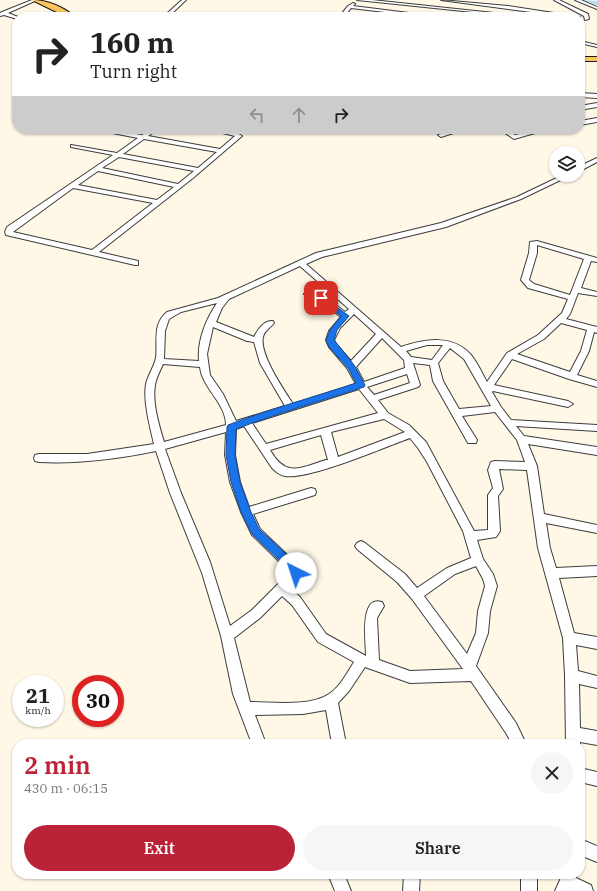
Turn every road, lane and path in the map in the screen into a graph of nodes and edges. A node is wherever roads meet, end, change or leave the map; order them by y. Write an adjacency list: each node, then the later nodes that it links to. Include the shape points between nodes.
1 (40, 0): 2 (street); 16 (street); 17 (main road)
2 (58, 0)
3 (184, 0): 18 (street)
4 (358, 0): 11 (street); 14 (street)
5 (444, 0): 10 (street)
6 (476, 0): 10 (street)
7 (556, 0): 24 (street)
8 (577, 0): 15 (street)
9 (514, 2): 12 (street)
10 (470, 3): 12 (street)
11 (350, 7): 19 (street); 20 (street)
12 (508, 7): 23 (street)
13 (0, 8): 16 (street)
14 (441, 8): 21 (street); 22 (street)
15 (597, 8)
16 (11, 10): 25 (street)
17 (63, 12)
18 (171, 12)
19 (346, 12)
20 (392, 12)
21 (438, 12)
22 (482, 12)
23 (543, 12)
24 (580, 12)
25 (2, 14): 26 (street)
26 (12, 17)
27 (597, 42): 28 (street)
28 (586, 43): 29 (street)
29 (597, 46)
30 (585, 95): 31 (street)
31 (597, 96)
32 (597, 104): 33 (street)
33 (585, 107)
34 (597, 120): 35 (street)
35 (585, 122)
36 (122, 134): 45 (street)
37 (148, 134): 45 (street)
38 (233, 134): 47 (street, via 238,135 237,139)
39 (445, 134): 43 (street)
40 (511, 134): 41 (street)
41 (522, 134)
42 (543, 134): 44 (street)
43 (441, 135)
44 (546, 136)
45 (143, 138): 47 (street); 48 (street)
46 (73, 146): 48 (street)
47 (221, 151): 52 (street)
48 (118, 155): 51 (street); 52 (street)
49 (597, 160): 50 (street)
50 (585, 166)
51 (96, 169): 54 (street); 55 (street)
52 (198, 170): 55 (street)
53 (553, 182): 61 (street, via 519,198 443,225 319,255)
54 (72, 186): 56 (street); 57 (street, via 8,232)
55 (178, 186): 56 (street)
56 (158, 202): 57 (street)
57 (92, 253): 60 (street)
58 (588, 258): 59 (street); 63 (street); 63 (street, via 533,244 526,283)
59 (597, 260)
60 (135, 263)
61 (301, 263): 65 (street); 66 (street)
62 (308, 294): 67 (street, via 321,298)
63 (574, 294): 64 (street); 68 (street, via 566,314)
64 (597, 294)
65 (226, 297): 69 (street); 78 (street, via 203,306 171,313 166,317 163,320)
66 (354, 309): 67 (street); 72 (street)
67 (345, 316): 81 (street, via 330,340)
68 (560, 320): 71 (street); 76 (street, via 541,337)
69 (211, 323): 73 (street); 80 (street, via 206,331)
70 (270, 323): 73 (street, via 260,333)
71 (594, 330): 83 (street)
72 (381, 334): 75 (street); 81 (street)
73 (258, 340): 89 (street, via 262,357 279,391)
74 (448, 344): 75 (street, via 424,342); 79 (street); 86 (street, via 468,357)
75 (400, 350): 77 (street)
76 (510, 355): 83 (street); 86 (street, via 494,376)
77 (408, 359): 79 (street); 82 (street)
78 (159, 361): 80 (street); 101 (street, via 153,373 150,389)
79 (434, 363): 91 (street, via 438,382)
80 (204, 364): 95 (street, via 205,375 218,394 231,420)
81 (351, 366): 85 (street)
82 (410, 370): 85 (street); 87 (street, via 415,386)
83 (572, 377): 84 (street)
84 (597, 384)
85 (361, 385): 87 (street); 89 (street)
86 (488, 390): 88 (street); 90 (street)
87 (372, 399): 92 (street)
88 (568, 404)
89 (291, 408): 93 (street)
90 (497, 409): 91 (street); 94 (street)
91 (456, 413): 100 (street)
92 (385, 415): 97 (street); 98 (street)
93 (246, 421): 95 (street); 102 (street)
94 (507, 423): 96 (street); 99 (street)
95 (231, 427): 101 (street); 108 (street, via 230,455 235,482)
96 (597, 428)
97 (325, 430): 102 (street); 105 (street)
98 (412, 433): 105 (street); 111 (street, via 432,462)
99 (521, 439): 103 (street); 106 (street)
100 (472, 440)
101 (160, 446): 104 (street, via 134,452 78,458); 119 (street, via 173,490 201,554)
102 (264, 448): 105 (street, via 275,466 287,472)
103 (597, 451)
104 (39, 458)
105 (334, 461)
106 (532, 466): 109 (street); 111 (street, via 495,465 493,470 498,489 493,495 494,532)
107 (311, 492): 108 (street)
108 (246, 512): 116 (street, via 256,532 296,570 295,575)
109 (540, 517): 110 (street); 115 (street, via 544,548)
110 (597, 529)
111 (470, 536): 113 (street)
112 (361, 546): 117 (street, via 400,578)
113 (478, 560): 117 (street, via 451,571); 123 (street, via 491,586 484,611 482,633)
114 (597, 571): 115 (street)
115 (552, 573): 120 (street)
116 (282, 588): 119 (street, via 256,614); 122 (street, via 296,601 322,638)
117 (416, 595): 123 (street)
118 (378, 606): 122 (street, via 371,618)
119 (227, 636): 127 (street)
120 (569, 638): 121 (street); 124 (street)
121 (597, 643)
122 (368, 663): 123 (street, via 410,677 432,678); 126 (street)
123 (471, 671): 131 (street, via 512,728)
124 (572, 676): 125 (street); 132 (street)
125 (597, 682)
126 (331, 700): 127 (street, via 318,706); 130 (street)
127 (245, 708): 129 (street)
128 (597, 738): 132 (street)
129 (257, 739)
130 (338, 739)
131 (517, 739)
132 (573, 739)
133 (585, 776): 134 (street)
134 (597, 779)
135 (585, 849): 136 (street)
136 (597, 854)
137 (412, 879): 140 (street)
138 (529, 879): 141 (street)
139 (567, 882): 142 (street)
140 (411, 891)
141 (529, 891)
142 (585, 891)

